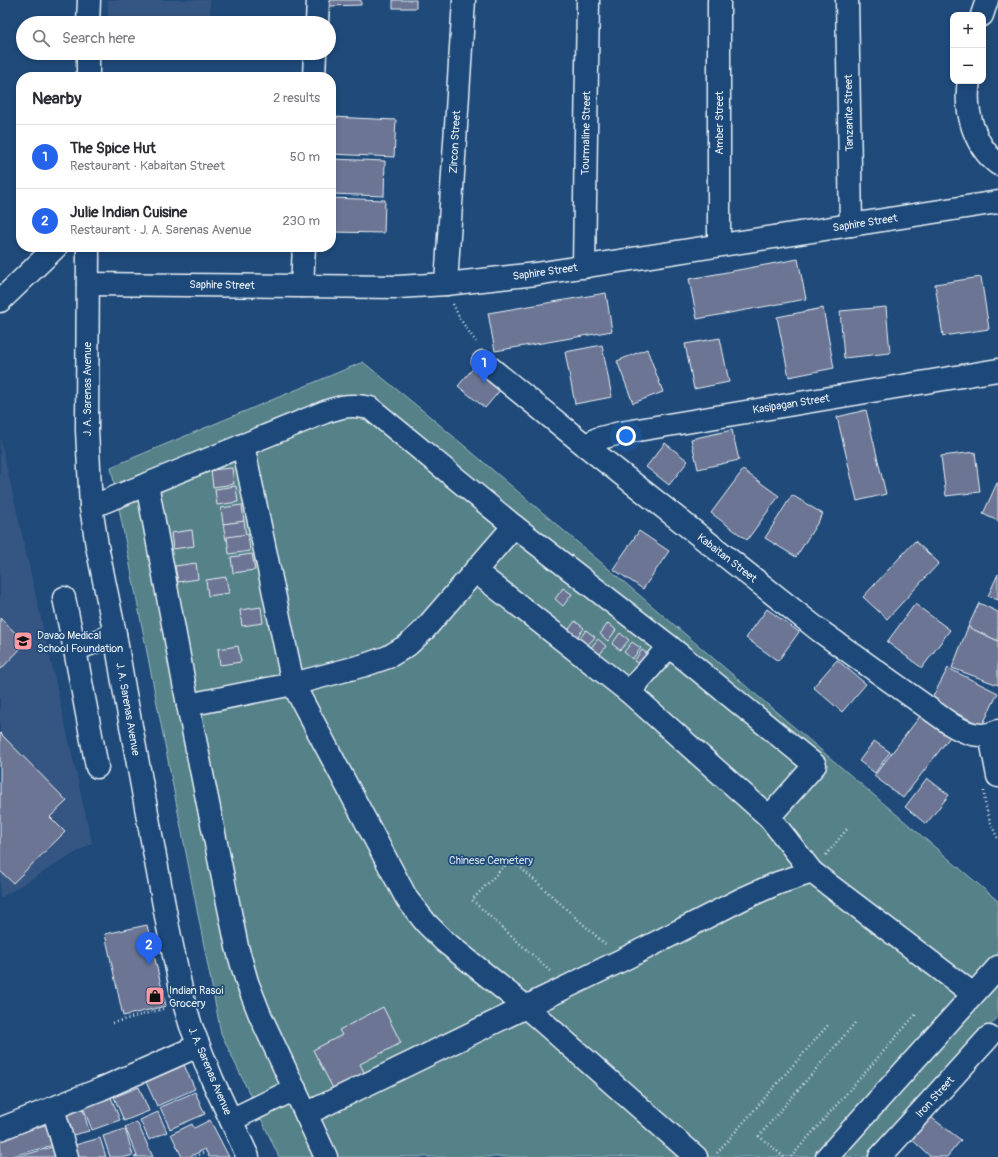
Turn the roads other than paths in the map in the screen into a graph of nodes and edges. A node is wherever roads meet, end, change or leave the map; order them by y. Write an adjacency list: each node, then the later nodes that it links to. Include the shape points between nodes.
1 (88, 0): 9 (street)
2 (318, 0): 10 (street)
3 (464, 0): 25 (street, Zircon Street)
4 (588, 0): 23 (street, Tourmaline Street)
5 (720, 0): 19 (street, Amber Street)
6 (847, 0): 18 (street, Tanzanite Street)
7 (987, 0): 8 (street)
8 (983, 12)
9 (88, 16)
10 (317, 16)
11 (88, 60): 13 (street)
12 (315, 60): 14 (street)
13 (88, 72)
14 (314, 72)
15 (969, 84): 16 (street, via 969,106 978,141 989,157)
16 (998, 164)
17 (998, 202): 18 (street, Saphire Street)
18 (851, 225): 19 (street, Saphire Street)
19 (719, 246): 23 (street, Saphire Street)
20 (51, 252): 27 (street)
21 (88, 252): 24 (street, J. A. Sarenas Avenue)
22 (304, 252): 26 (street)
23 (584, 267): 25 (street, Saphire Street)
24 (88, 284): 26 (street, Saphire Street); 33 (street, J. A. Sarenas Avenue, via 87,430)
25 (446, 284): 26 (street, Saphire Street, via 398,287)
26 (302, 286)
27 (0, 300)
28 (480, 354): 31 (street, Kabaitan Street)
29 (998, 370): 31 (street, Kasipagan Street, via 620,433 596,440)
30 (243, 445): 32 (street); 34 (street, via 342,406 357,405 370,408); 40 (street)
31 (586, 446): 43 (street, Kabaitan Street, via 820,631 952,726 974,735)
32 (148, 484): 33 (street); 42 (street)
33 (91, 507): 37 (street, J. A. Sarenas Avenue)
34 (514, 526): 35 (street); 38 (street)
35 (475, 571): 40 (street, via 424,630 388,657); 41 (street)
36 (64, 598): 39 (street)
37 (115, 634): 39 (street); 52 (street, J. A. Sarenas Avenue, via 175,961 184,1003)
38 (669, 646): 41 (street); 46 (street, via 815,765)
39 (75, 650): 44 (street)
40 (293, 684): 42 (street); 50 (street, via 407,898 444,941)
41 (629, 692): 46 (street)
42 (188, 705): 53 (street, via 237,947 247,982)
43 (990, 734): 45 (street)
44 (97, 767)
45 (998, 776)
46 (769, 817): 47 (street)
47 (812, 872): 49 (street); 50 (street, via 742,899)
48 (998, 967): 49 (street)
49 (973, 994): 62 (street)
50 (526, 1007): 55 (street); 61 (street)
51 (989, 1037): 63 (street, Iron Street)
52 (198, 1046): 54 (street); 56 (street, J. A. Sarenas Avenue)
53 (295, 1089): 55 (street); 56 (street)
54 (53, 1108): 57 (street); 58 (street)
55 (306, 1114): 60 (street)
56 (231, 1120): 59 (street, J. A. Sarenas Avenue)
57 (0, 1129)
58 (67, 1157)
59 (248, 1157)
60 (326, 1157)
61 (696, 1157)
62 (827, 1157)
63 (880, 1157)

